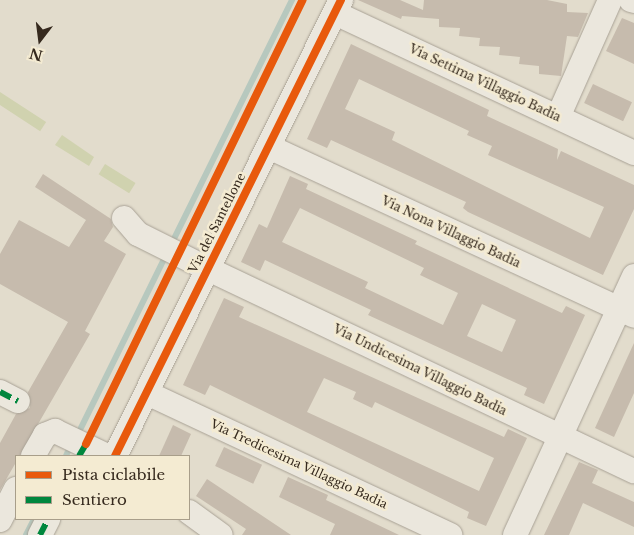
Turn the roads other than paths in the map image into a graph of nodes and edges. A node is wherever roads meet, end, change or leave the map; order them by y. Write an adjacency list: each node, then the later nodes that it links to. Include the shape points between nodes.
1 (610, 0): 3 (street)
2 (338, 6): 3 (street, Via Settima Villaggio Badia); 4 (street, Via del Santellone)
3 (558, 117): 5 (street, Via Settima Villaggio Badia)
4 (269, 147): 7 (street, Via del Santellone); 9 (street, Via Nona Villaggio Badia)
5 (634, 153)
6 (124, 218): 7 (street, Via Undicesima Villaggio Badia, via 138,234)
7 (206, 268): 10 (street, Via del Santellone); 11 (street, Via Undicesima Villaggio Badia)
8 (634, 276): 9 (street)
9 (626, 312): 11 (street)
10 (147, 393): 15 (street, Via del Santellone); 23 (street, Via Tredicesima Villaggio Badia)
11 (558, 436): 16 (street, Via Undicesima Villaggio Badia); 24 (street)
12 (83, 450): 13 (street, via 62,432 50,432); 14 (street)
13 (34, 455)
14 (103, 455)
15 (116, 455)
16 (634, 471)
17 (15, 491): 19 (street)
18 (190, 513): 22 (street)
19 (0, 520)
20 (48, 520): 21 (street)
21 (40, 535)
22 (221, 535)
23 (450, 535)
24 (515, 535)

